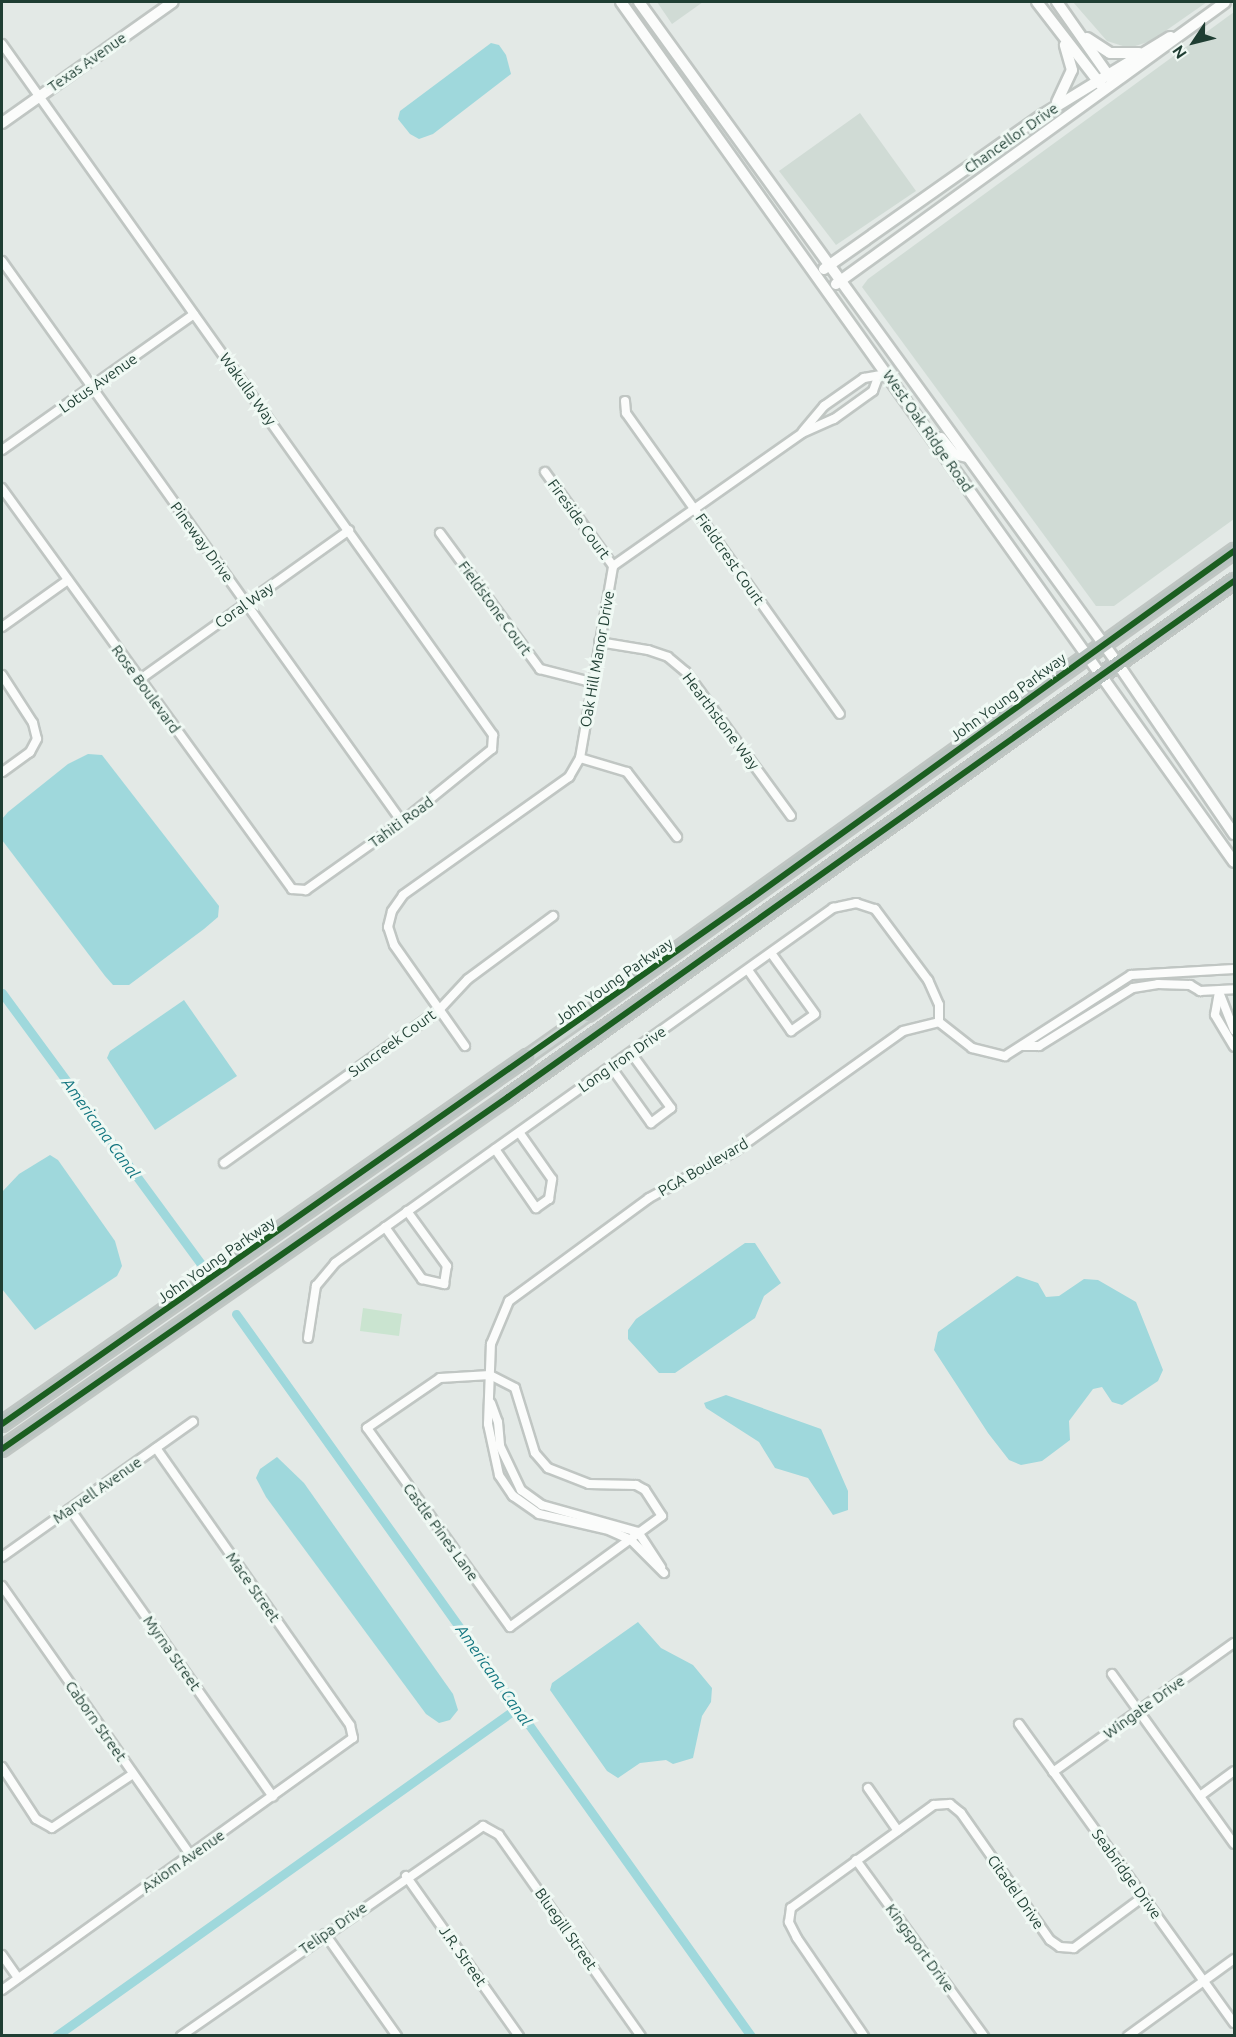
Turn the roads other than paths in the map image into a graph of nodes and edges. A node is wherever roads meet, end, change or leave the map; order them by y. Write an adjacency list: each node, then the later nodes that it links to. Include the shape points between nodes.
1 (173, 2): 17 (street, Texas Avenue)
2 (621, 2): 22 (street, West Oak Ridge Road)
3 (631, 2): 9 (street, via 638,12)
4 (639, 2): 9 (street, West Oak Ridge Road)
5 (1037, 2): 11 (street)
6 (1057, 2): 10 (street)
7 (1225, 2): 8 (street, Chancellor Drive)
8 (1211, 12): 13 (street, Chancellor Drive); 16 (street, Chancellor Drive)
9 (647, 13): 21 (street, West Oak Ridge Road)
10 (1077, 30): 13 (street, via 1110,53); 14 (street)
11 (1060, 33): 15 (street); 18 (street, via 1072,70 1063,96)
12 (2, 44): 17 (street, Wakulla Way)
13 (1146, 51): 14 (street, Chancellor Drive)
14 (1108, 74): 15 (street, Chancellor Drive); 16 (street)
15 (1097, 81): 16 (street); 18 (street, Chancellor Drive)
16 (1110, 88): 23 (street, Chancellor Drive)
17 (39, 96): 19 (street, Texas Avenue); 25 (street, Wakulla Way)
18 (1044, 114): 21 (street, Chancellor Drive)
19 (2, 123)
20 (2, 261): 27 (street, Pineway Drive)
21 (829, 266): 22 (street, Chancellor Drive); 23 (street, West Oak Ridge Road)
22 (818, 274): 24 (street, West Oak Ridge Road)
23 (840, 282): 24 (street, Chancellor Drive); 31 (street, West Oak Ridge Road)
24 (829, 290): 26 (street, West Oak Ridge Road)
25 (194, 315): 27 (street, Lotus Avenue); 35 (street, Wakulla Way)
26 (882, 374): 29 (street, via 866,396 834,419); 29 (street, via 864,378 824,406); 31 (street, via 906,389 947,447); 45 (street, West Oak Ridge Road)
27 (92, 388): 30 (street, Lotus Avenue); 41 (street, Pineway Drive)
28 (625, 401): 34 (street, Fieldcrest Court, via 626,413)
29 (802, 432): 34 (street)
30 (2, 450)
31 (967, 457): 44 (street, West Oak Ridge Road)
32 (544, 472): 38 (street, Fireside Court)
33 (2, 488): 39 (street, Rose Boulevard)
34 (694, 509): 38 (street); 51 (street, Fieldcrest Court)
35 (349, 530): 41 (street, Coral Way); 52 (street, Wakulla Way)
36 (440, 533): 50 (street, Fieldstone Court, via 540,669)
37 (1234, 551): 44 (highway, John Young Parkway)
38 (613, 566): 43 (street, Oak Hill Manor Drive)
39 (68, 580): 42 (street); 49 (street, Rose Boulevard)
40 (1234, 581): 46 (highway)
41 (246, 603): 49 (street, Coral Way); 56 (street, Pineway Drive)
42 (2, 627)
43 (599, 642): 50 (street, Oak Hill Manor Drive); 55 (street, Hearthstone Way, via 648,650 668,657 686,672)
44 (1104, 644): 45 (highway, John Young Parkway); 46 (street, West Oak Ridge Road)
45 (1088, 655): 48 (street, West Oak Ridge Road); 68 (highway, John Young Parkway)
46 (1118, 663): 48 (highway); 57 (street, West Oak Ridge Road)
47 (2, 675): 54 (street, via 33,723 37,739 30,752)
48 (1102, 675): 59 (street, West Oak Ridge Road); 77 (highway)
49 (140, 680): 60 (street, Rose Boulevard)
50 (591, 682): 53 (street, Oak Hill Manor Drive)
51 (840, 714)
52 (493, 735): 56 (street, Tahiti Road, via 492,749 482,762)
53 (580, 759): 58 (street, via 627,772); 67 (street, Oak Hill Manor Drive, via 549,794 403,895 392,911 391,936)
54 (2, 772)
55 (790, 816)
56 (402, 822): 60 (street, Tahiti Road, via 306,890)
57 (1234, 834)
58 (677, 837)
59 (1234, 862)
60 (292, 888)
61 (553, 916): 67 (street, Suncreek Court, via 468,979)
62 (771, 953): 64 (street, Long Iron Drive); 64 (street, via 815,1014 791,1031); 69 (street, Long Iron Drive, via 833,908 856,903 875,909 928,980 939,1005)
63 (1234, 969): 71 (street, via 1131,975 1108,985)
64 (748, 970): 74 (street, Long Iron Drive)
65 (1234, 989): 66 (street)
66 (1219, 992): 70 (street); 71 (street, via 1158,984 1133,988 1040,1046); 73 (street, via 1215,1015)
67 (439, 1010): 72 (street); 80 (street, Suncreek Court)
68 (588, 1014): 75 (main road, John Young Parkway)
69 (939, 1022): 71 (street, via 987,1055 1005,1056); 84 (street, PGA Boulevard, via 903,1031 735,1151 649,1198 530,1283 509,1301 497,1322)
70 (1234, 1030)
71 (1023, 1046)
72 (465, 1047)
73 (1234, 1047)
74 (631, 1053): 76 (street, Long Iron Drive); 76 (street, via 671,1108 651,1123)
75 (527, 1057): 77 (highway, via 512,1079); 85 (highway, John Young Parkway)
76 (611, 1067): 78 (street, Long Iron Drive)
77 (508, 1097): 89 (highway)
78 (519, 1132): 79 (street, Long Iron Drive); 79 (street, via 552,1179 549,1200 536,1208)
79 (495, 1149): 81 (street, Long Iron Drive)
80 (224, 1163)
81 (407, 1211): 82 (street, Long Iron Drive); 82 (street, via 447,1266 444,1284 422,1279)
82 (385, 1227): 83 (street, Long Iron Drive, via 321,1276)
83 (308, 1338)
84 (490, 1375): 86 (street, PGA Boulevard); 93 (street, via 515,1388 536,1453 548,1467 589,1484 636,1485 645,1490 663,1516); 94 (street, Castle Pines Lane, via 440,1378 367,1428 510,1627)
85 (44, 1395): 88 (highway, John Young Parkway); 89 (highway, via 42,1410)
86 (490, 1402): 93 (street, PGA Boulevard, via 498,1422 500,1446 521,1490 542,1505); 94 (street, PGA Boulevard, via 492,1452 513,1496 539,1514 609,1530)
87 (193, 1422): 90 (street, Marvell Avenue)
88 (2, 1424)
89 (27, 1431): 91 (highway)
90 (156, 1448): 92 (street, Marvell Avenue); 101 (street, Mace Street)
91 (2, 1449)
92 (70, 1509): 95 (street, Marvell Avenue); 108 (street, Myrna Street)
93 (638, 1532): 94 (street); 94 (street, PGA Boulevard, via 664,1573)
94 (631, 1540)
95 (2, 1557)
96 (2, 1586): 105 (street, Caborn Street)
97 (1234, 1643): 99 (street, Wingate Drive)
98 (1112, 1674): 99 (street)
99 (1139, 1711): 104 (street, Wingate Drive); 107 (street)
100 (1018, 1724): 104 (street, Seabridge Drive)
101 (350, 1725): 108 (street, Axiom Avenue, via 353,1738 348,1744)
102 (2, 1767): 105 (street, via 36,1819 52,1828)
103 (1234, 1771): 107 (street)
104 (1053, 1772): 115 (street, Seabridge Drive)
105 (133, 1774): 112 (street, Caborn Street)
106 (868, 1788): 110 (street)
107 (1200, 1796): 111 (street)
108 (273, 1797): 112 (street, Axiom Avenue)
109 (487, 1827): 114 (street, Telipa Drive, via 472,1829); 126 (street, Bluegill Street, via 499,1835)
110 (898, 1831): 113 (street); 115 (street, Citadel Drive, via 934,1805 950,1804 961,1813 1050,1940 1060,1947 1074,1948)
111 (1234, 1844)
112 (191, 1856): 119 (street, Axiom Avenue)
113 (856, 1860): 127 (street, via 791,1908 789,1922); 128 (street, Kingsport Drive)
114 (406, 1876): 116 (street, Telipa Drive); 125 (street, J.R. Street)
115 (1143, 1897): 120 (street, Seabridge Drive)
116 (324, 1934): 123 (street, Telipa Drive); 124 (street)
117 (2, 1955): 119 (street)
118 (1234, 1959): 120 (street)
119 (18, 1978): 121 (street, Axiom Avenue)
120 (1204, 1981): 122 (street, Seabridge Drive); 129 (street)
121 (2, 1990)
122 (1234, 2023)
123 (181, 2036)
124 (397, 2036)
125 (519, 2036)
126 (641, 2036)
127 (864, 2036)
128 (984, 2036)
129 (1128, 2036)

